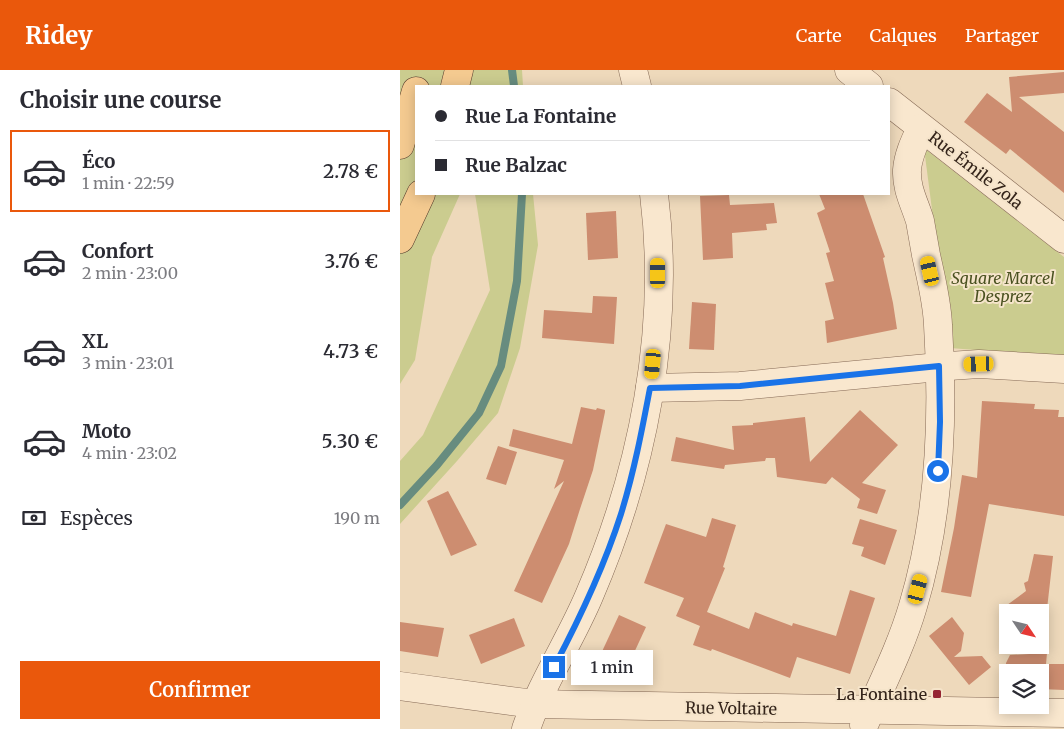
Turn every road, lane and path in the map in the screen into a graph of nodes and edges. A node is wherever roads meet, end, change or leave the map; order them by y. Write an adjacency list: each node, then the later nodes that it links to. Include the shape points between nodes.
1 (422, 70): 5 (main road)
2 (459, 70): 6 (main road)
3 (633, 70): 7 (street)
4 (849, 70): 8 (street)
5 (418, 85)
6 (455, 85)
7 (636, 85)
8 (868, 85)
9 (415, 94): 12 (main road)
10 (890, 103): 11 (street, Rue Émile Zola)
11 (921, 128): 16 (street, Rue Émile Zola); 17 (street, via 907,170 909,191 920,221 942,324)
12 (400, 145)
13 (421, 195): 15 (main road)
14 (654, 195): 19 (street, via 658,288)
15 (400, 239)
16 (1064, 239)
17 (939, 366): 18 (street, via 980,357); 19 (street, via 740,386); 23 (street, via 938,471 928,549 913,607)
18 (1064, 369)
19 (650, 388): 22 (street, via 631,478 606,556)
20 (400, 686): 22 (street, Rue Voltaire)
21 (1064, 712): 23 (street, Rue Voltaire)
22 (530, 717): 23 (street, Rue Voltaire)
23 (866, 719)

